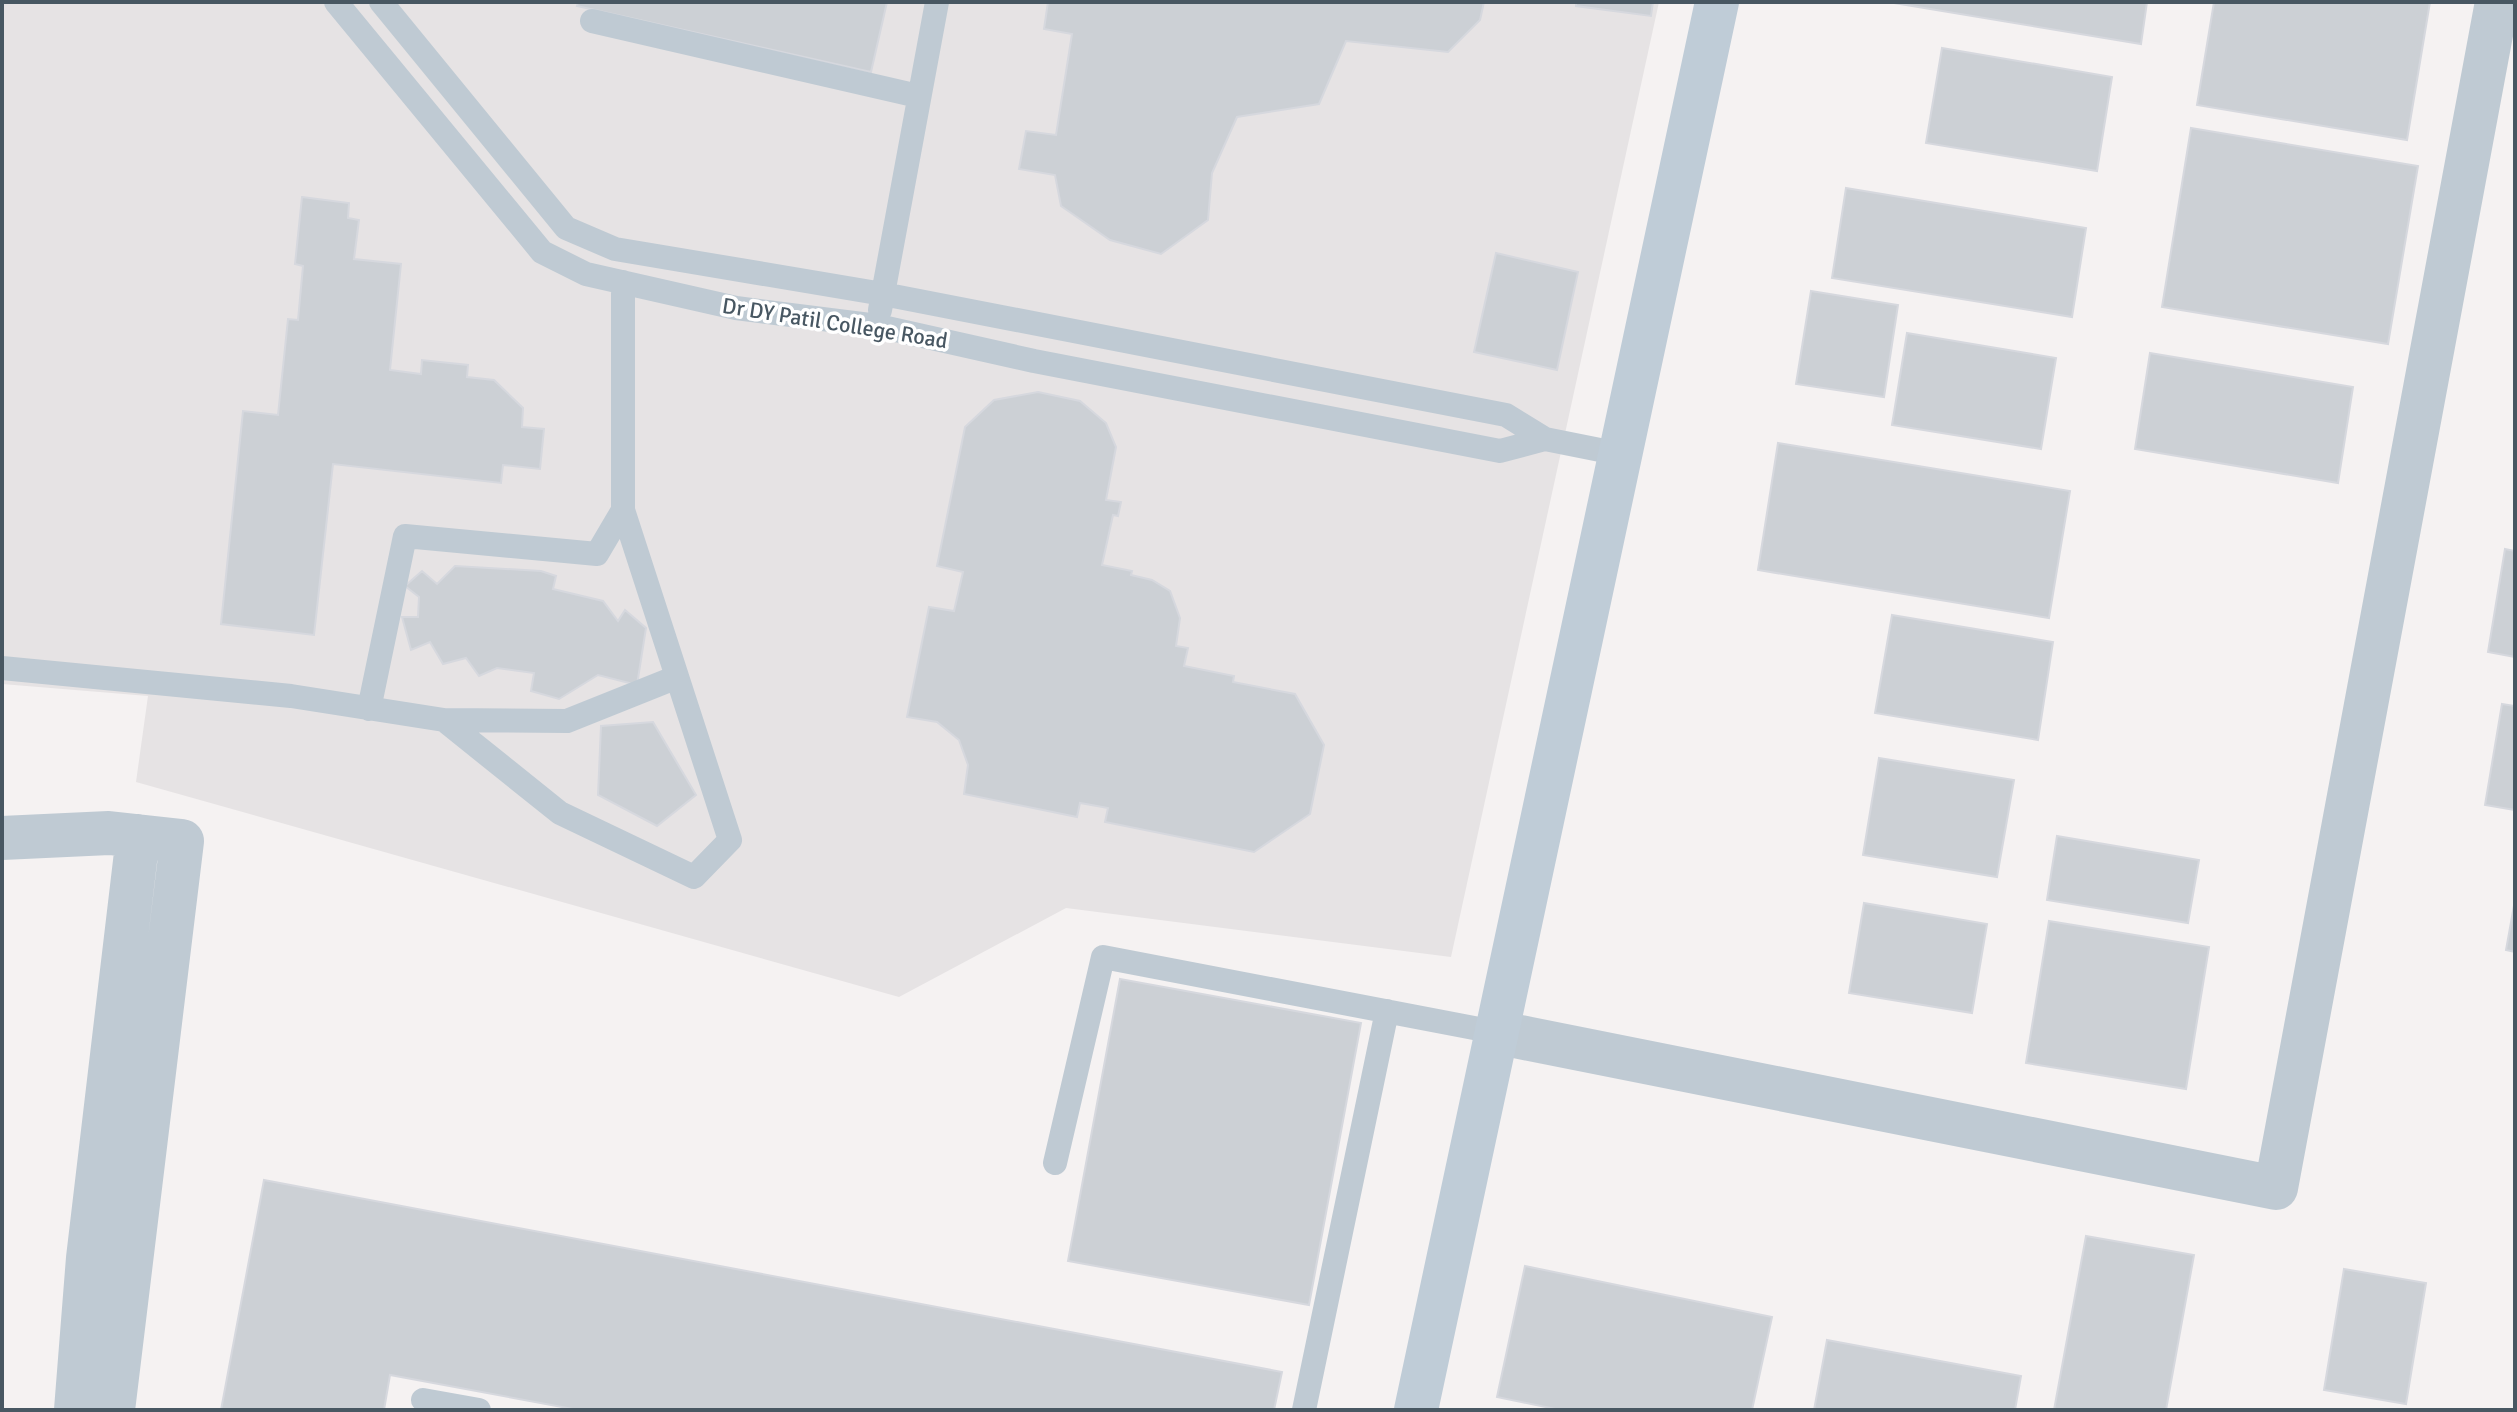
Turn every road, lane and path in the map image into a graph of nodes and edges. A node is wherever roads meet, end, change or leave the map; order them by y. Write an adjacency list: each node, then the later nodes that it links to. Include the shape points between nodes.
1 (336, 2): 8 (lane, Dr DY Patil College Road, via 542,252 586,274)
2 (381, 2): 9 (lane, Dr DY Patil College Road, via 566,228 615,249)
3 (937, 2): 7 (lane)
4 (1717, 2): 12 (street)
5 (2497, 2): 21 (street, via 2276,1188)
6 (592, 21): 7 (lane)
7 (918, 96): 9 (lane)
8 (633, 284): 10 (lane, Dr DY Patil College Road, via 736,308); 13 (lane)
9 (883, 294): 10 (lane); 11 (lane, Dr DY Patil College Road, via 1506,415)
10 (878, 326): 11 (lane, Dr DY Patil College Road, via 1500,451)
11 (1545, 439): 12 (lane, Dr DY Patil College Road)
12 (1620, 454): 21 (street)
13 (623, 510): 15 (lane); 16 (lane, via 597,554 405,536)
14 (2, 668): 16 (lane, via 291,696)
15 (677, 677): 17 (lane, via 567,721); 17 (lane, via 730,840 694,877 560,813)
16 (369, 709): 17 (lane)
17 (444, 720)
18 (138, 836): 19 (street); 24 (street, via 88,1258); 25 (street, via 182,841)
19 (2, 838)
20 (1387, 1011): 21 (lane); 22 (lane, via 1103,957); 27 (lane)
21 (1500, 1033): 28 (street)
22 (1055, 1163)
23 (423, 1400): 26 (lane)
24 (76, 1410)
25 (113, 1410)
26 (479, 1410)
27 (1304, 1410)
28 (1416, 1410)

